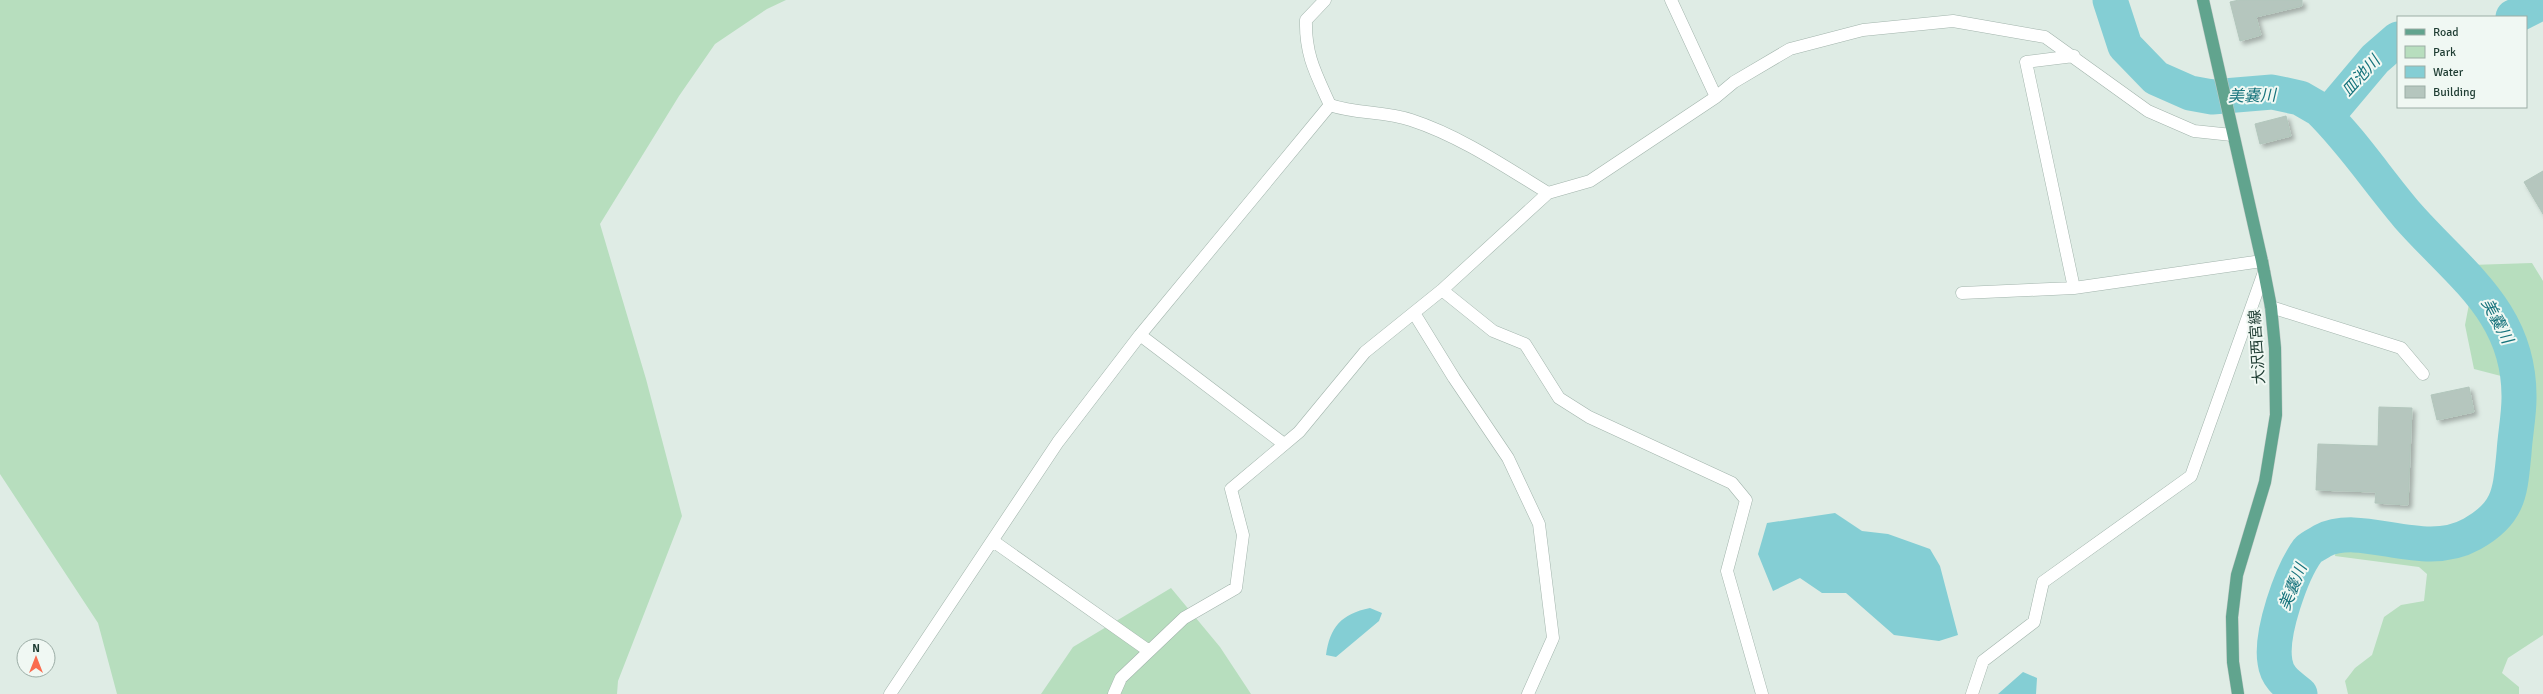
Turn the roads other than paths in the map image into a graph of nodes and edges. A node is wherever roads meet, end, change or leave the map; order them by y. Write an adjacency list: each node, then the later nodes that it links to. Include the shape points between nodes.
1 (1325, 0): 6 (street, via 1306,20 1305,44)
2 (1671, 0): 5 (street)
3 (2203, 0): 7 (main road, 大沢西宮線)
4 (2074, 56): 5 (street, via 2045,36 1953,21 1863,30 1790,49 1734,82); 7 (street, via 2148,111 2194,131); 10 (street, via 2026,62)
5 (1716, 97): 8 (street, via 1590,182)
6 (1330, 105): 8 (street, via 1410,119 1461,141); 15 (street)
7 (2230, 129): 9 (main road, 大沢西宮線)
8 (1548, 193): 11 (street)
9 (2263, 266): 10 (street); 13 (main road, 大沢西宮線); 24 (street, via 2191,476 2043,582 2034,622 1983,661)
10 (2074, 288): 12 (street)
11 (1442, 290): 14 (street); 23 (street, via 1493,331 1525,344 1559,398 1589,417 1732,483 1746,500 1727,571)
12 (1962, 293)
13 (2271, 307): 16 (street, via 2401,348); 25 (main road, 大沢西宮線, via 2275,348 2276,415 2265,482 2237,575 2232,617 2233,662)
14 (1414, 313): 17 (street, via 1365,352 1299,432); 22 (street, via 1508,458 1539,524 1553,638)
15 (1140, 335): 17 (street); 18 (street, via 1058,442)
16 (2424, 374)
17 (1284, 444): 19 (street, via 1231,489 1243,535 1236,588 1184,618)
18 (993, 541): 19 (street); 20 (street)
19 (1149, 651): 21 (street, via 1121,678)
20 (890, 694)
21 (1114, 694)
22 (1528, 694)
23 (1762, 694)
24 (1972, 694)
25 (2238, 694)

